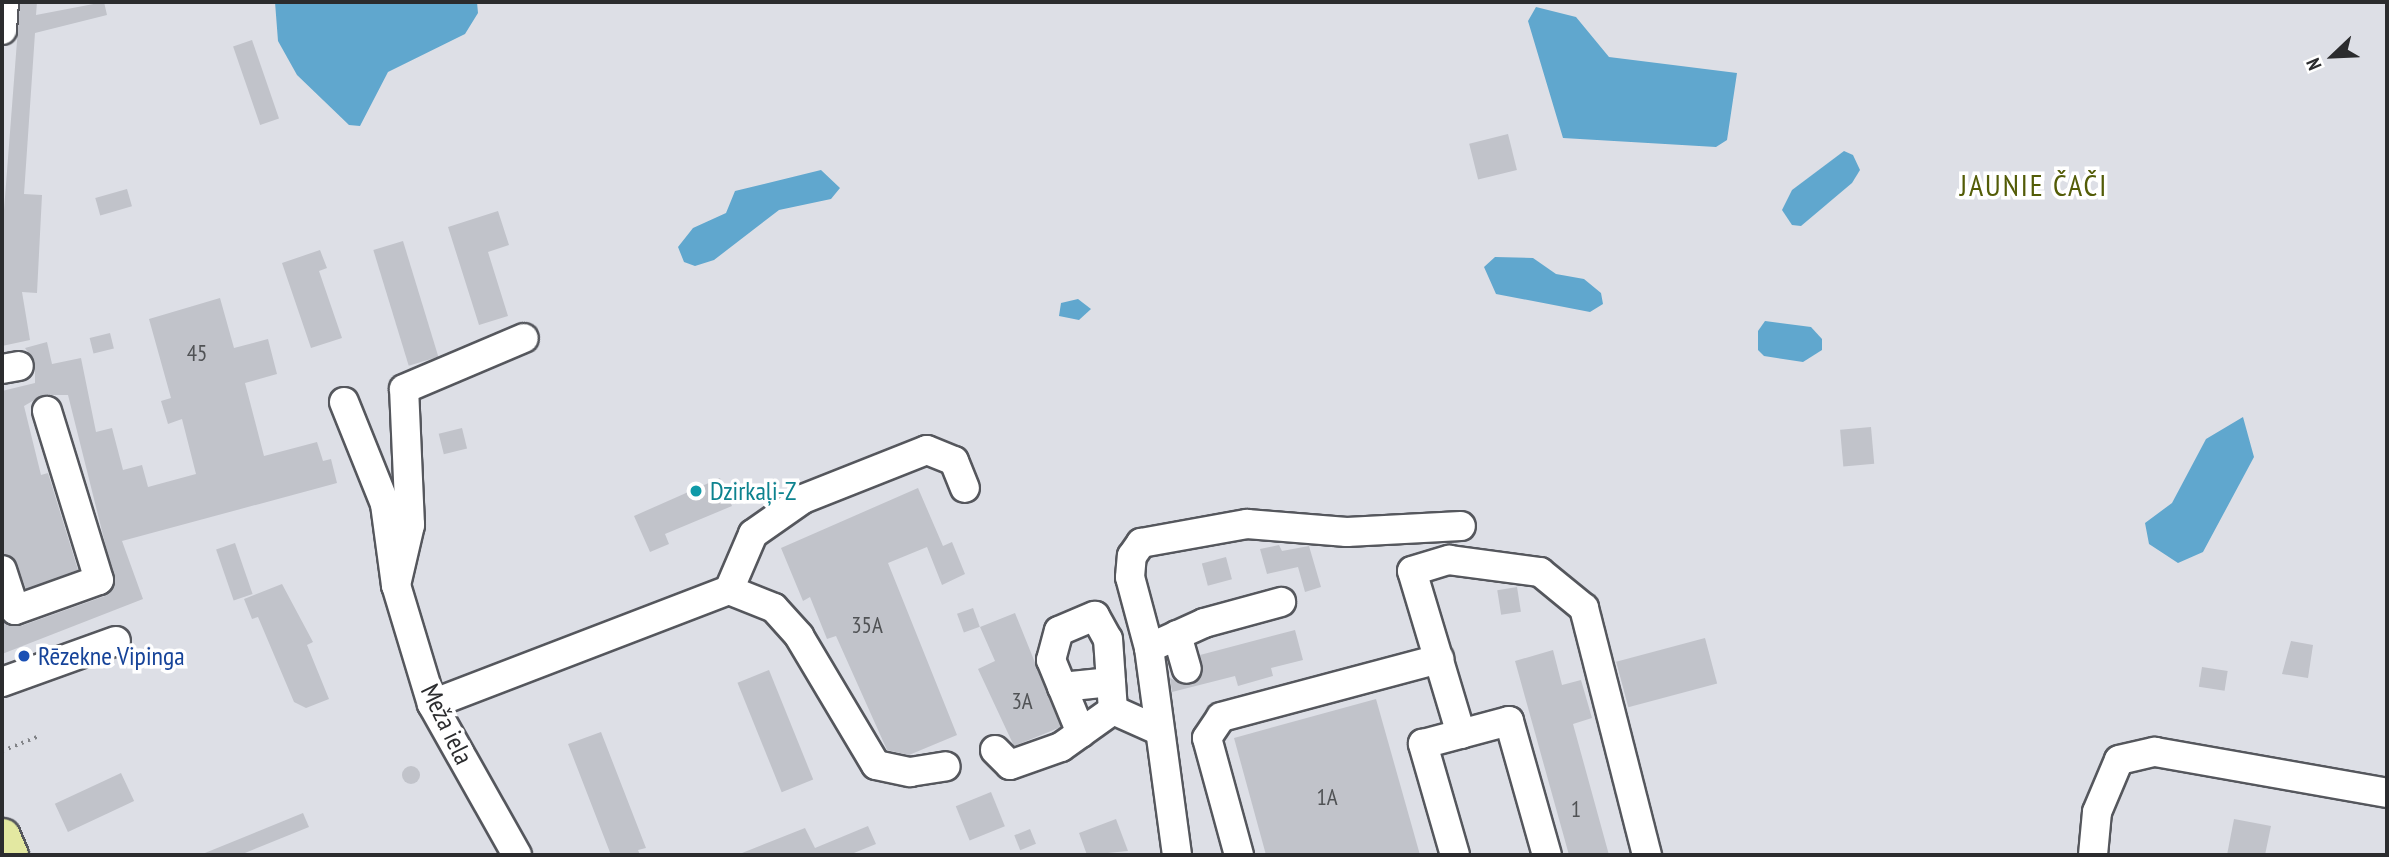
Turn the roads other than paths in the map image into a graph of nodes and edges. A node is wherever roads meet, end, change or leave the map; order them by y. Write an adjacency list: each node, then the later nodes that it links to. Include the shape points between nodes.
1 (4, 2): 2 (street)
2 (2, 30)
3 (524, 338): 9 (street, via 404,389 410,525)
4 (344, 402): 9 (street, Meža iela, via 385,504)
5 (47, 411): 8 (street, via 99,580 15,610)
6 (965, 488): 10 (street, via 954,461 928,450 803,499 753,534)
7 (1461, 526): 14 (street, via 1348,532 1247,524 1141,543 1132,556 1130,577)
8 (2, 570)
9 (396, 585): 20 (street, Meža iela)
10 (730, 590): 20 (street); 26 (street, via 774,608 799,636 876,765 910,772)
11 (1281, 602): 12 (street)
12 (1177, 635): 14 (street); 16 (street)
13 (116, 641): 17 (street)
14 (1149, 648): 22 (street)
15 (1439, 659): 24 (street); 32 (street, via 1221,717 1207,738); 35 (street, via 1412,571 1449,559 1540,572 1584,608)
16 (1187, 670)
17 (2, 682)
18 (1111, 682): 19 (street); 19 (street, via 1108,639 1095,616 1059,631 1051,660); 21 (street)
19 (1062, 687): 23 (street)
20 (432, 704): 30 (street, Meža iela)
21 (1113, 710): 22 (street); 23 (street)
22 (1160, 731): 31 (street)
23 (1081, 733): 25 (street, via 1061,747 1010,765)
24 (1461, 734): 33 (street, via 1423,744); 34 (street, via 1509,721)
25 (995, 750)
26 (946, 766)
27 (2387, 793): 36 (street, via 2155,752 2119,760 2097,812)
28 (2, 835): 29 (main road)
29 (10, 855)
30 (517, 855)
31 (1177, 855)
32 (1239, 855)
33 (1455, 855)
34 (1547, 855)
35 (1647, 855)
36 (2093, 855)

